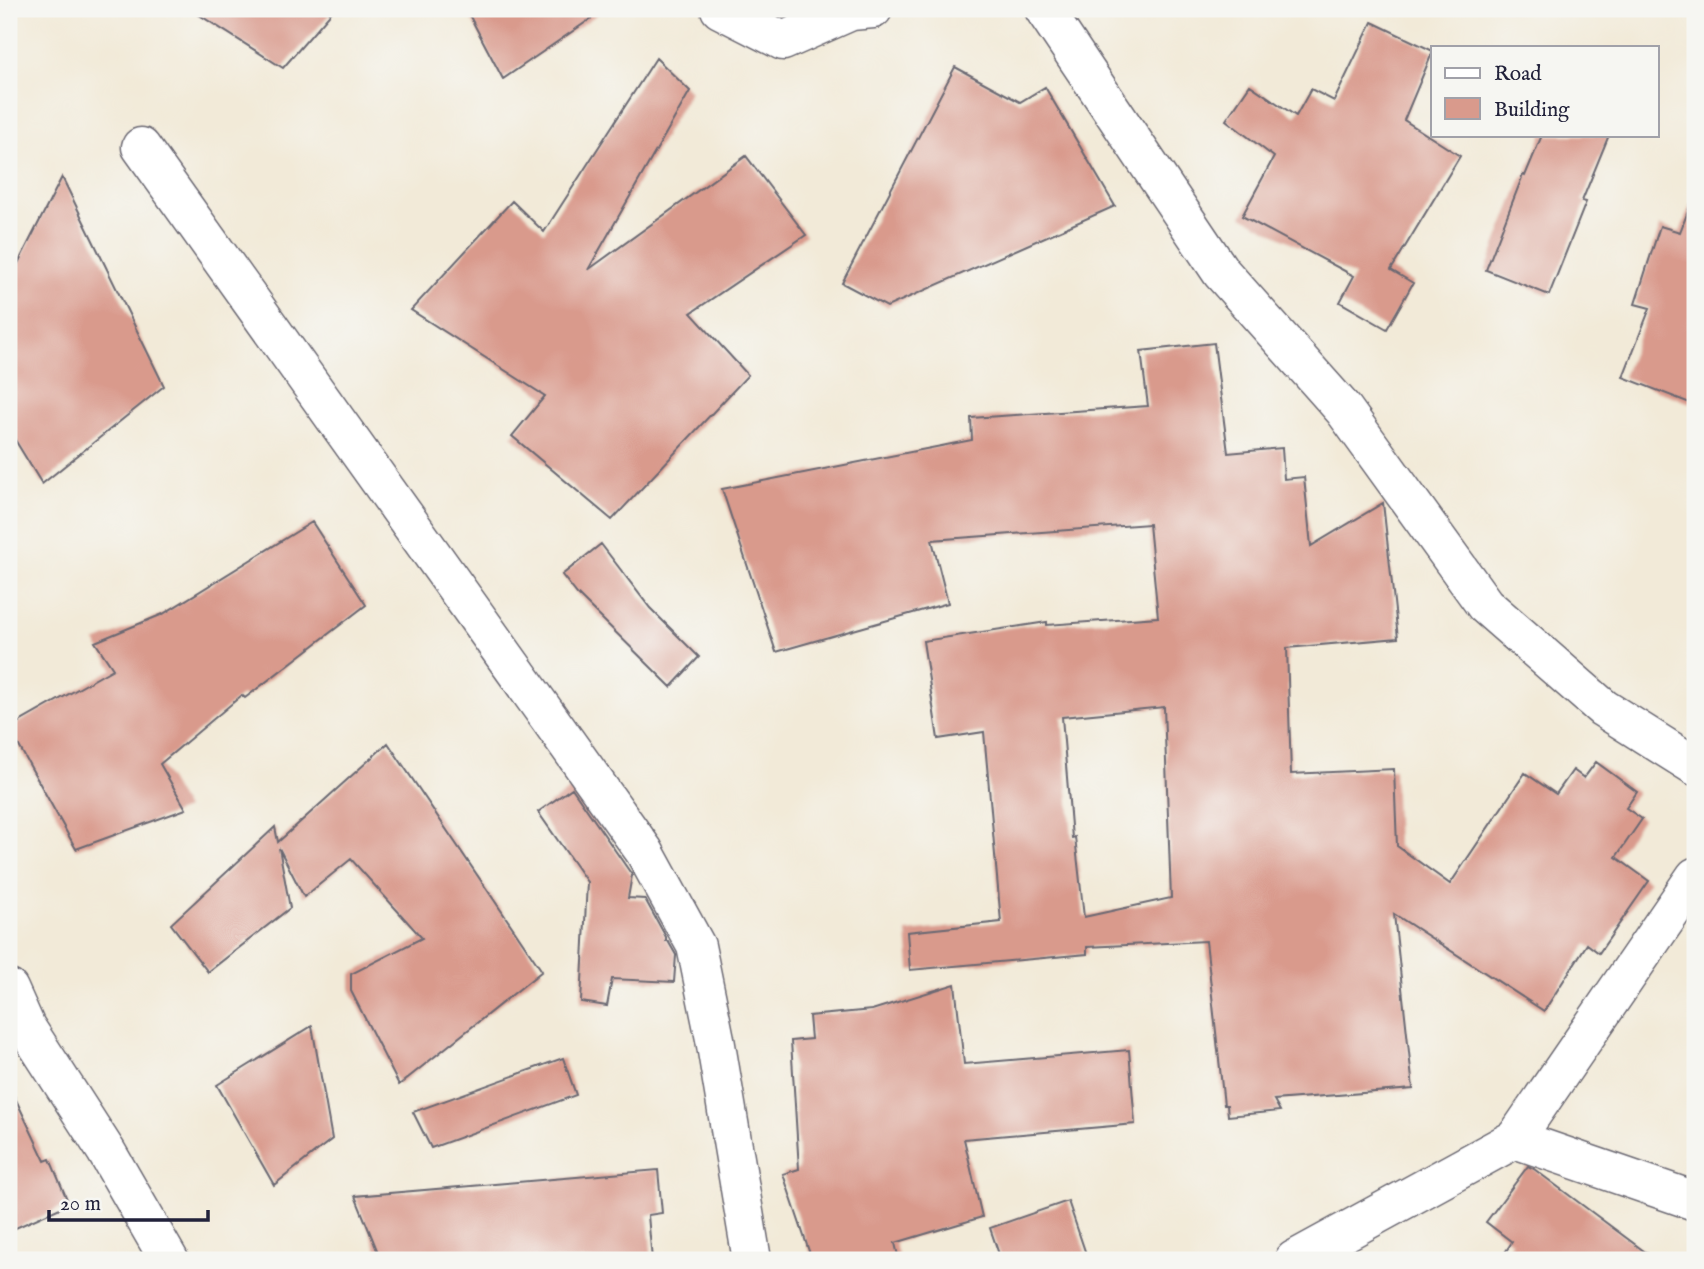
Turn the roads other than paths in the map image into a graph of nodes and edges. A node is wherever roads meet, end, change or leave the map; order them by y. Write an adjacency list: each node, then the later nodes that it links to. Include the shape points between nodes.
1 (720, 9): 2 (street, via 783,41 852,11)
2 (873, 9)
3 (1044, 9): 5 (street, via 1221,272 1344,410 1485,605 1603,708)
4 (141, 147): 11 (street, via 644,851 696,946)
5 (1695, 766)
6 (1695, 877): 8 (street)
7 (9, 989): 10 (street, via 26,1027)
8 (1515, 1139): 9 (street); 12 (street)
9 (1695, 1202)
10 (169, 1260)
11 (752, 1260)
12 (1294, 1260)

